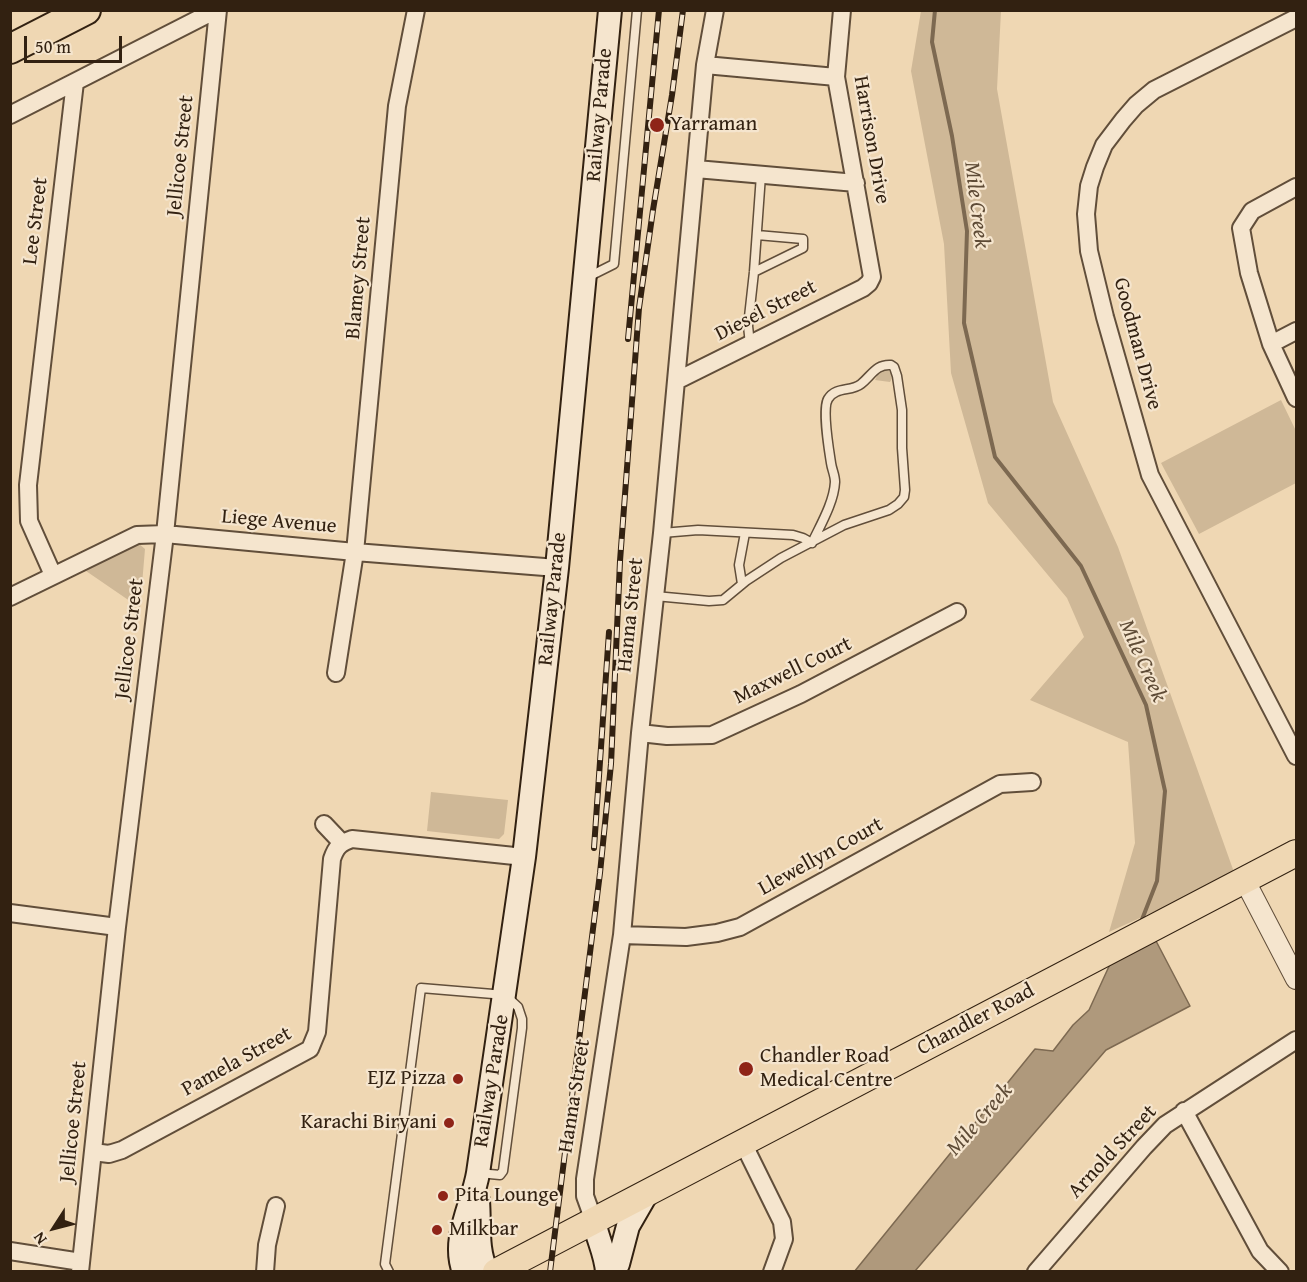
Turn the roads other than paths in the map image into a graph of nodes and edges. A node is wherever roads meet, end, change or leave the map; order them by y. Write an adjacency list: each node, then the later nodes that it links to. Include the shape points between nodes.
1 (86, 10): 9 (highway)
2 (217, 10): 12 (street); 29 (street, Jellicoe Street)
3 (416, 10): 31 (street, Blamey Street, via 398,106)
4 (610, 10): 21 (main road, Railway Parade)
5 (637, 10): 21 (lane, via 614,264)
6 (715, 10): 10 (street, Hanna Street)
7 (842, 10): 11 (street, Harrison Drive)
8 (1296, 18): 40 (street, Goodman Drive, via 1154,90 1136,105 1104,146 1089,186 1086,214 1089,252 1150,475)
9 (10, 49)
10 (705, 65): 11 (street); 14 (street, Hanna Street)
11 (836, 77): 16 (street, Harrison Drive)
12 (75, 82): 13 (street); 33 (street, Lee Street, via 28,485 29,521)
13 (10, 115)
14 (696, 169): 15 (street); 25 (street, Hanna Street)
15 (761, 175): 16 (street); 18 (lane)
16 (856, 183): 20 (street, Harrison Drive)
17 (1296, 187): 24 (street, via 1252,211 1241,228 1249,273)
18 (757, 235): 19 (lane); 19 (lane, via 802,239 803,248)
19 (754, 272): 23 (lane)
20 (872, 277): 23 (street, Diesel Street, via 863,288)
21 (585, 278): 32 (main road, Railway Parade)
22 (1296, 331): 24 (street)
23 (750, 344): 25 (street, Diesel Street)
24 (1271, 344): 26 (street)
25 (676, 381): 27 (street, Hanna Street)
26 (1296, 398)
27 (663, 533): 28 (lane); 35 (street, Hanna Street)
28 (745, 533): 30 (lane, via 793,536); 34 (lane, via 739,568)
29 (165, 534): 31 (street, Liege Avenue); 33 (street, Liege Avenue, via 137,536); 48 (street, Jellicoe Street)
30 (812, 543): 30 (lane, via 834,484 827,401 836,392 858,386 877,368 891,365 901,400 904,497 896,506 844,525); 34 (lane)
31 (355, 552): 32 (street, Liege Avenue); 38 (street, Blamey Street)
32 (557, 568): 45 (main road, Railway Parade)
33 (53, 575): 36 (street, Liege Avenue)
34 (742, 584): 35 (lane, via 721,600)
35 (656, 596): 39 (street, Hanna Street)
36 (10, 597)
37 (957, 612): 39 (street, Maxwell Court, via 801,694 712,735)
38 (336, 673)
39 (640, 733): 49 (street, Hanna Street)
40 (1296, 756)
41 (1032, 782): 49 (street, Llewellyn Court, via 1000,784 740,927 687,937)
42 (324, 824): 43 (street)
43 (342, 843): 45 (street, via 352,840); 55 (street, Pamela Street, via 332,859 316,1032 310,1049 122,1150 109,1154)
44 (1296, 853): 46 (main road, Chandler Road)
45 (524, 857): 51 (main road, Railway Parade)
46 (1245, 880): 50 (street); 54 (main road, Chandler Road)
47 (10, 914): 48 (street)
48 (117, 927): 55 (street, Jellicoe Street)
49 (622, 935): 59 (street, Hanna Street, via 585,1179 585,1196)
50 (1296, 979)
51 (505, 995): 56 (main road, Railway Parade); 66 (lane, via 421,988 385,1264)
52 (1296, 1040): 53 (street, Arnold Street)
53 (1184, 1111): 63 (street, Arnold Street, via 1144,1147); 71 (street, via 1260,1251)
54 (742, 1143): 57 (main road, Chandler Road); 70 (street, via 782,1222 784,1239)
55 (93, 1152): 62 (street, Jellicoe Street)
56 (477, 1179): 67 (main road, Railway Parade, via 463,1229); 68 (main road, Railway Parade, via 479,1245)
57 (647, 1193): 59 (main road, Chandler Road); 64 (main road)
58 (276, 1206): 65 (street, via 267,1245)
59 (594, 1221): 60 (main road, Chandler Road); 64 (main road, via 609,1228 618,1245)
60 (565, 1236): 64 (main road); 69 (main road, Chandler Road)
61 (10, 1251): 62 (street)
62 (81, 1267)
63 (1045, 1269)
64 (610, 1270)
65 (266, 1272)
66 (389, 1272)
67 (464, 1272)
68 (487, 1272)
69 (496, 1272)
70 (772, 1272)
71 (1280, 1272)

